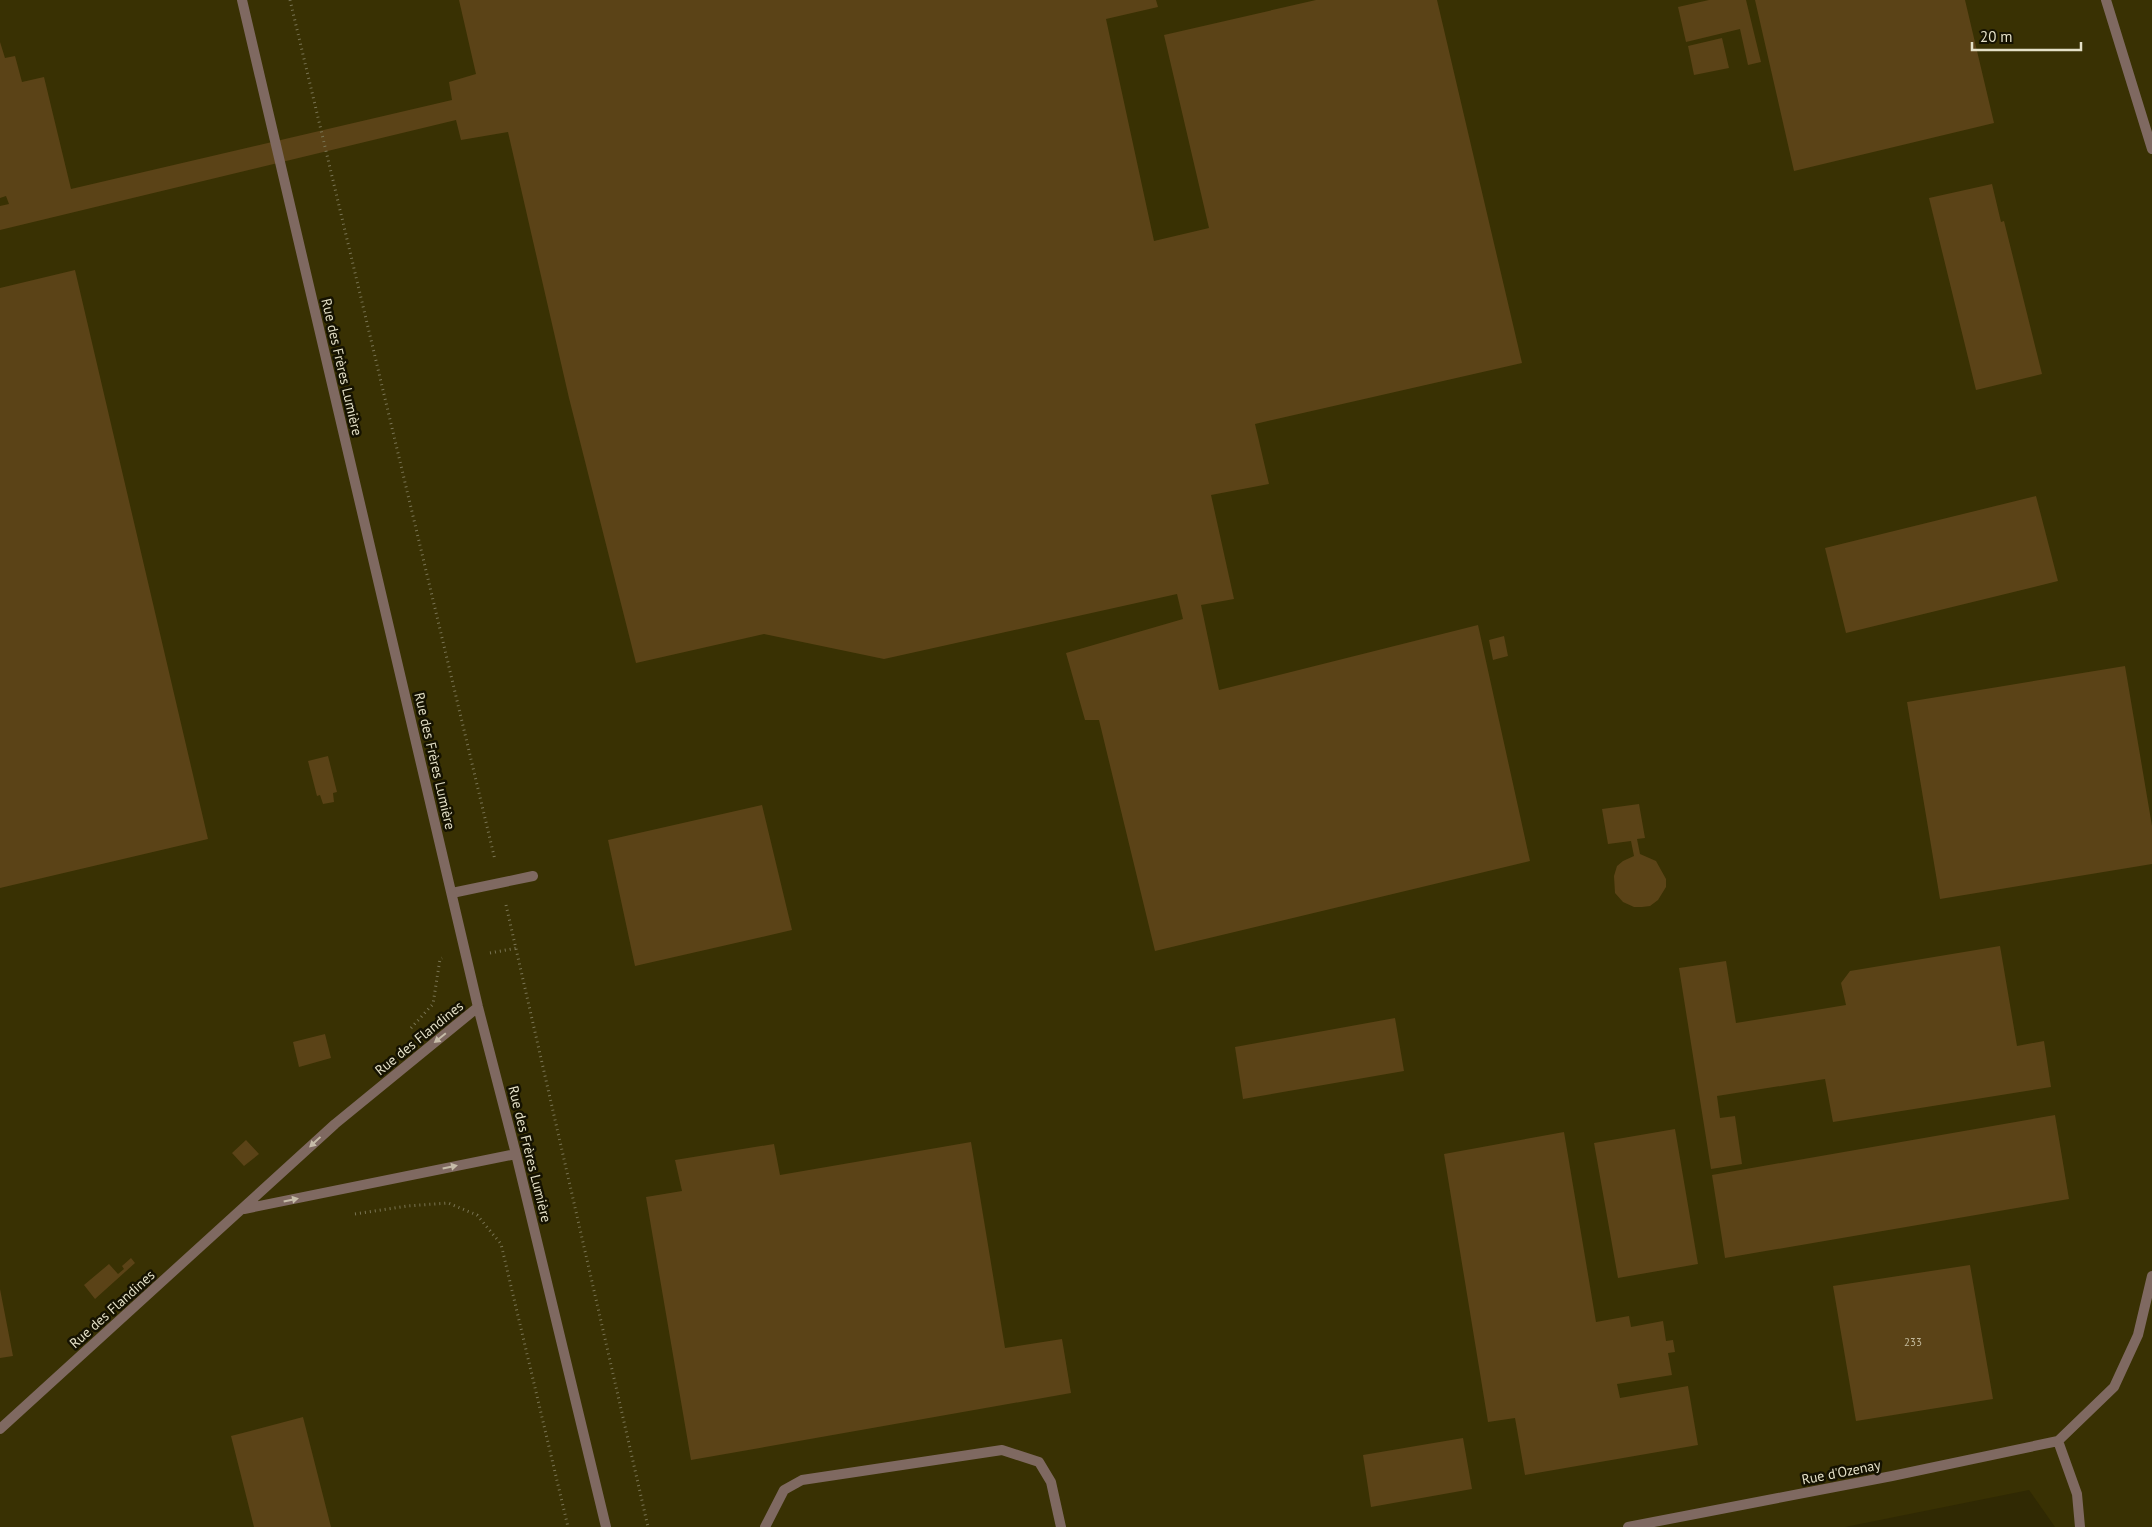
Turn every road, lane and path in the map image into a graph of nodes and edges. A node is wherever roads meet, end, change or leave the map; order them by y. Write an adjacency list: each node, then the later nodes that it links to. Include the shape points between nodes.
1 (242, 0): 7 (street, Rue des Frères Lumière)
2 (290, 0): 6 (path)
3 (2106, 0): 4 (street)
4 (2152, 148)
5 (533, 876): 6 (street)
6 (501, 883): 7 (street); 8 (path)
7 (452, 893): 9 (street, Rue des Frères Lumière)
8 (517, 948): 9 (path); 20 (path)
9 (467, 958): 10 (street, Rue des Frères Lumière); 11 (path, via 440,958 433,1004)
10 (478, 1008): 12 (street, Rue des Frères Lumière); 13 (street, Rue des Flandines, one-way to 13, via 335,1124)
11 (410, 1029)
12 (516, 1154): 13 (street, one-way to 12); 19 (street, Rue des Frères Lumière)
13 (243, 1210): 16 (street, Rue des Flandines)
14 (355, 1214): 18 (path, via 448,1203 477,1215 501,1244)
15 (2152, 1276): 17 (street, via 2138,1335 2114,1387)
16 (0, 1429)
17 (2058, 1441): 23 (street, Rue d'Ozenay); 24 (street, via 2078,1494)
18 (568, 1527)
19 (606, 1527)
20 (648, 1527)
21 (765, 1527): 22 (street, via 784,1490 802,1480 1002,1450 1039,1462 1050,1482)
22 (1061, 1527)
23 (1628, 1527)
24 (2080, 1527)

